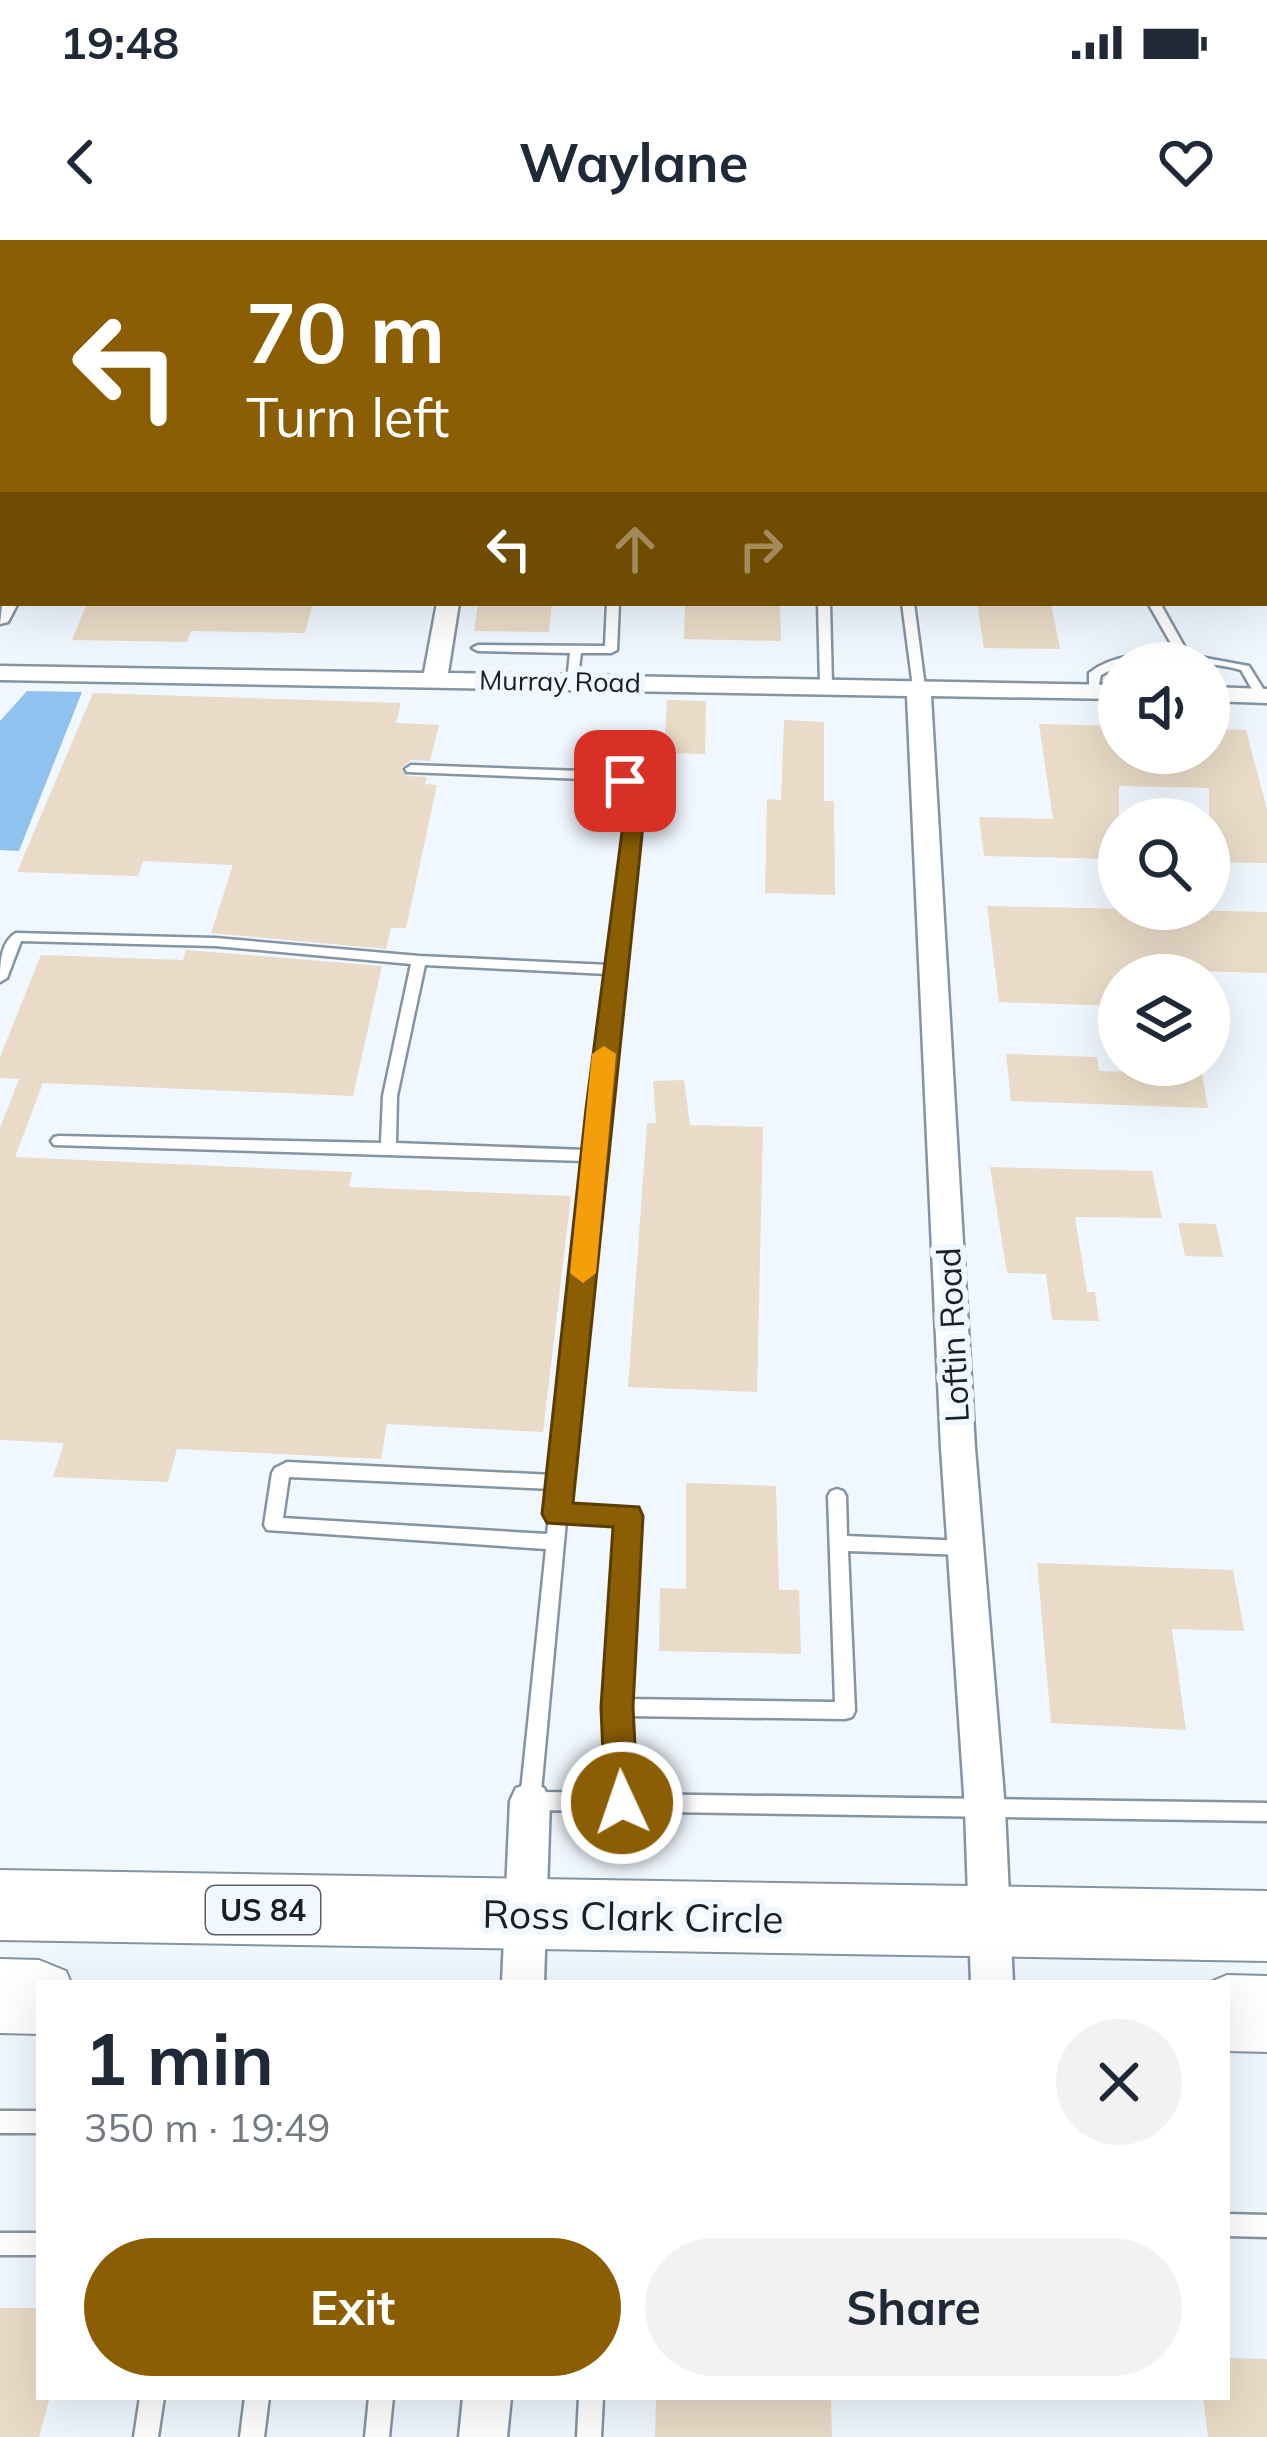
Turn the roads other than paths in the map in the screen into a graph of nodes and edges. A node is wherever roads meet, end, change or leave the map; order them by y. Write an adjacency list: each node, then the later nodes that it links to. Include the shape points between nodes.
1 (448, 606): 12 (street)
2 (614, 606): 8 (lane, via 611,650)
3 (824, 606): 14 (lane)
4 (908, 606): 15 (lane)
5 (1156, 606): 6 (lane)
6 (1176, 642)
7 (478, 648): 8 (lane)
8 (576, 650): 13 (lane)
9 (1230, 666): 19 (lane, via 1244,668)
10 (1098, 671): 16 (lane)
11 (0, 673): 12 (street, Murray Road)
12 (436, 680): 13 (street, Murray Road)
13 (573, 681): 14 (street, Murray Road)
14 (826, 685): 15 (street, Murray Road)
15 (919, 687): 16 (street, Murray Road); 32 (street, Loftin Road)
16 (1093, 691): 17 (street, Murray Road)
17 (1098, 691)
18 (1230, 695): 19 (street)
19 (1264, 696)
20 (411, 769): 22 (lane, via 593,774 634,788)
21 (419, 960): 22 (lane); 23 (lane, via 16,937); 25 (lane, via 390,1096)
22 (615, 970): 26 (lane)
23 (0, 978)
24 (59, 1141): 25 (lane)
25 (388, 1148): 26 (lane)
26 (593, 1156): 27 (lane)
27 (560, 1482): 29 (lane); 30 (lane, via 287,1469 273,1525)
28 (837, 1496): 31 (lane)
29 (557, 1514): 30 (lane); 33 (lane, via 628,1516)
30 (554, 1542): 34 (lane)
31 (839, 1544): 32 (lane); 33 (lane, via 845,1711)
32 (966, 1548): 36 (street, Loftin Road)
33 (617, 1707): 35 (lane)
34 (530, 1801): 35 (lane); 40 (street)
35 (622, 1803): 36 (lane)
36 (986, 1809): 37 (lane); 41 (street, Loftin Road)
37 (1267, 1812)
38 (0, 1906): 40 (highway, Ross Clark Circle / US 84)
39 (1267, 1926): 41 (highway, Ross Clark Circle / US 84)
40 (524, 1949): 41 (highway, Ross Clark Circle / US 84)
41 (989, 1953)
42 (0, 1996): 43 (highway)
43 (36, 1997)
44 (1230, 2013): 45 (highway)
45 (1267, 2014)
46 (0, 2122): 47 (lane)
47 (36, 2122)
48 (1230, 2225): 49 (lane)
49 (1267, 2226)
50 (0, 2243): 51 (lane)
51 (36, 2244)
52 (152, 2400): 57 (lane)
53 (257, 2400): 58 (lane)
54 (381, 2400): 59 (lane)
55 (487, 2400): 60 (street)
56 (591, 2400): 61 (lane)
57 (146, 2437)
58 (252, 2437)
59 (377, 2437)
60 (483, 2437)
61 (589, 2437)

